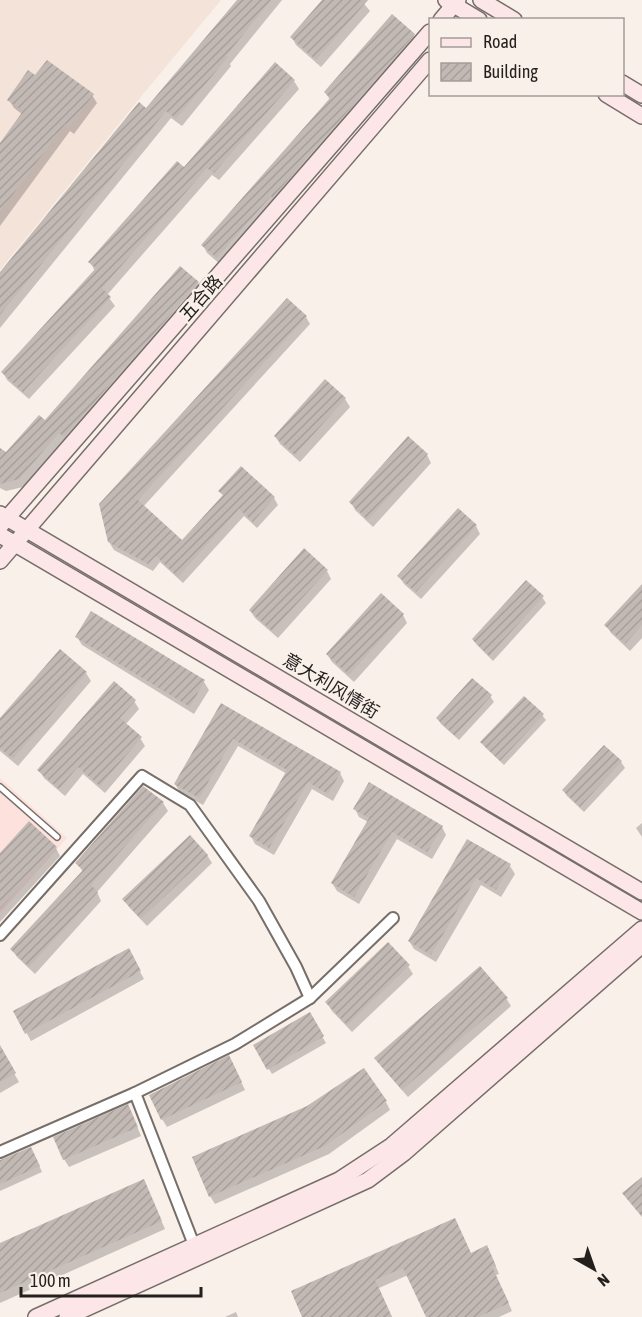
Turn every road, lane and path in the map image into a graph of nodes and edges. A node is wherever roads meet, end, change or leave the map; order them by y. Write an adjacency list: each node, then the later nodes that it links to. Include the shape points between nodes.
1 (482, 0): 4 (street); 5 (street)
2 (453, 2): 3 (street); 4 (street)
3 (442, 18)
4 (472, 18)
5 (511, 18)
6 (429, 33): 12 (street, 五合路)
7 (429, 61): 13 (street, 五合路)
8 (624, 84): 9 (street)
9 (642, 95)
10 (609, 96): 11 (street)
11 (642, 116)
12 (2, 519): 13 (street, 意大利风情街)
13 (27, 530): 15 (street, 五合路); 19 (street, 意大利风情街)
14 (0, 535): 15 (street, 意大利风情街)
15 (16, 544): 16 (street, 五合路); 20 (street, 意大利风情街)
16 (0, 561)
17 (0, 787): 18 (lane)
18 (57, 837)
19 (642, 892)
20 (642, 912)
21 (393, 918): 25 (street)
22 (642, 929): 28 (street, via 391,1146 339,1180)
23 (0, 935): 25 (street, via 142,776 189,805 259,901)
24 (642, 945): 30 (street, via 368,1180)
25 (310, 998): 26 (street, via 235,1044)
26 (135, 1093): 27 (street); 28 (street)
27 (0, 1152)
28 (194, 1245): 29 (street)
29 (36, 1317)
30 (66, 1317)

